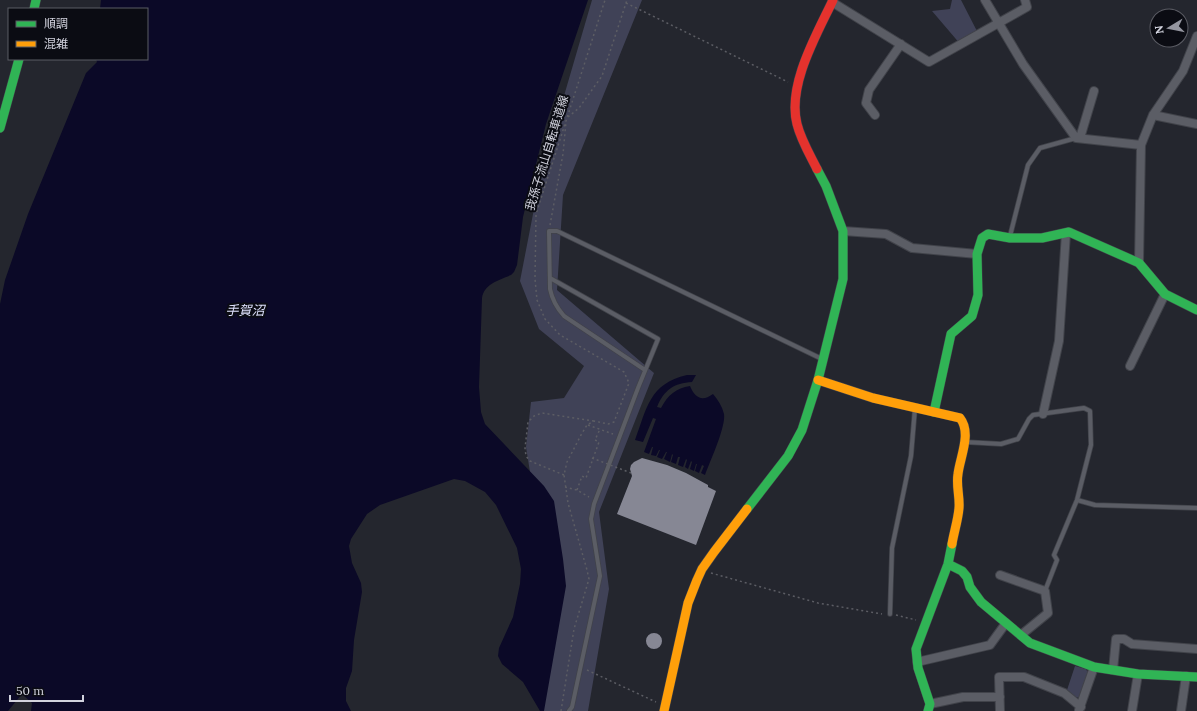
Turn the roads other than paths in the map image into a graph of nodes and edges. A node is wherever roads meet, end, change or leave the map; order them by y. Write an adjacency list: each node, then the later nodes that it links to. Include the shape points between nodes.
1 (985, 0): 4 (street)
2 (1025, 0): 4 (street, via 1027,7)
3 (833, 1): 6 (street); 15 (street, via 804,62 795,105 797,124 826,186)
4 (1000, 24): 6 (street, via 929,62); 13 (street, via 1023,64)
5 (1197, 36): 10 (street, via 1183,72)
6 (901, 44): 9 (street, via 869,90 866,102)
7 (19, 60): 12 (street)
8 (1094, 91): 13 (street)
9 (875, 115)
10 (1153, 115): 11 (street); 14 (street)
11 (1197, 124)
12 (0, 128)
13 (1078, 138): 14 (street); 17 (lane, via 1040,148 1028,166)
14 (1141, 145): 19 (street)
15 (843, 231): 18 (street, via 886,234 912,248); 23 (street, via 843,279)
16 (1066, 233): 17 (street, via 1042,238); 19 (street, via 1069,232); 29 (street, via 1059,341)
17 (1010, 238): 18 (street, via 988,234 982,238)
18 (977, 254): 28 (street, via 978,295 972,316 951,334)
19 (1139, 263): 21 (street)
20 (550, 278): 23 (lane, via 549,231 557,231); 25 (lane, via 552,297 564,316); 25 (lane, via 658,339)
21 (1165, 294): 22 (street); 24 (street)
22 (1197, 310)
23 (823, 359): 26 (street)
24 (1130, 366)
25 (645, 370): 50 (lane, via 594,504 591,519 600,576 572,707)
26 (818, 380): 27 (street, via 873,398); 48 (street, via 802,430 788,456 702,569 688,603)
27 (916, 408): 28 (street); 36 (lane, via 911,456 892,548)
28 (934, 412): 30 (street, via 960,418 964,423)
29 (1043, 414): 30 (lane, via 1033,415 1018,439 1002,444); 31 (lane, via 1084,408 1090,410 1091,445)
30 (965, 442): 33 (street, via 958,474 959,507)
31 (1076, 500): 32 (lane, via 1095,505); 35 (lane, via 1054,555 1057,560)
32 (1197, 508)
33 (948, 564): 37 (street, via 962,571 981,602); 40 (street, via 916,649)
34 (1000, 575): 35 (street)
35 (1045, 591): 38 (street, via 1048,613)
36 (890, 614)
37 (1006, 623): 38 (street); 40 (street, via 990,645)
38 (1021, 635): 41 (street, via 1030,643)
39 (1197, 649): 42 (street, via 1132,644 1124,638 1116,639)
40 (917, 662): 47 (street)
41 (1094, 667): 42 (street); 49 (street)
42 (1113, 670): 43 (street)
43 (1138, 674): 44 (street); 52 (street)
44 (1186, 676): 45 (street); 53 (street)
45 (1197, 677)
46 (1000, 697): 47 (street, via 963,697); 49 (street, via 1000,677 1024,677 1064,693); 51 (street)
47 (929, 707)
48 (665, 708)
49 (1080, 709)
50 (569, 711)
51 (1000, 711)
52 (1132, 711)
53 (1181, 711)

